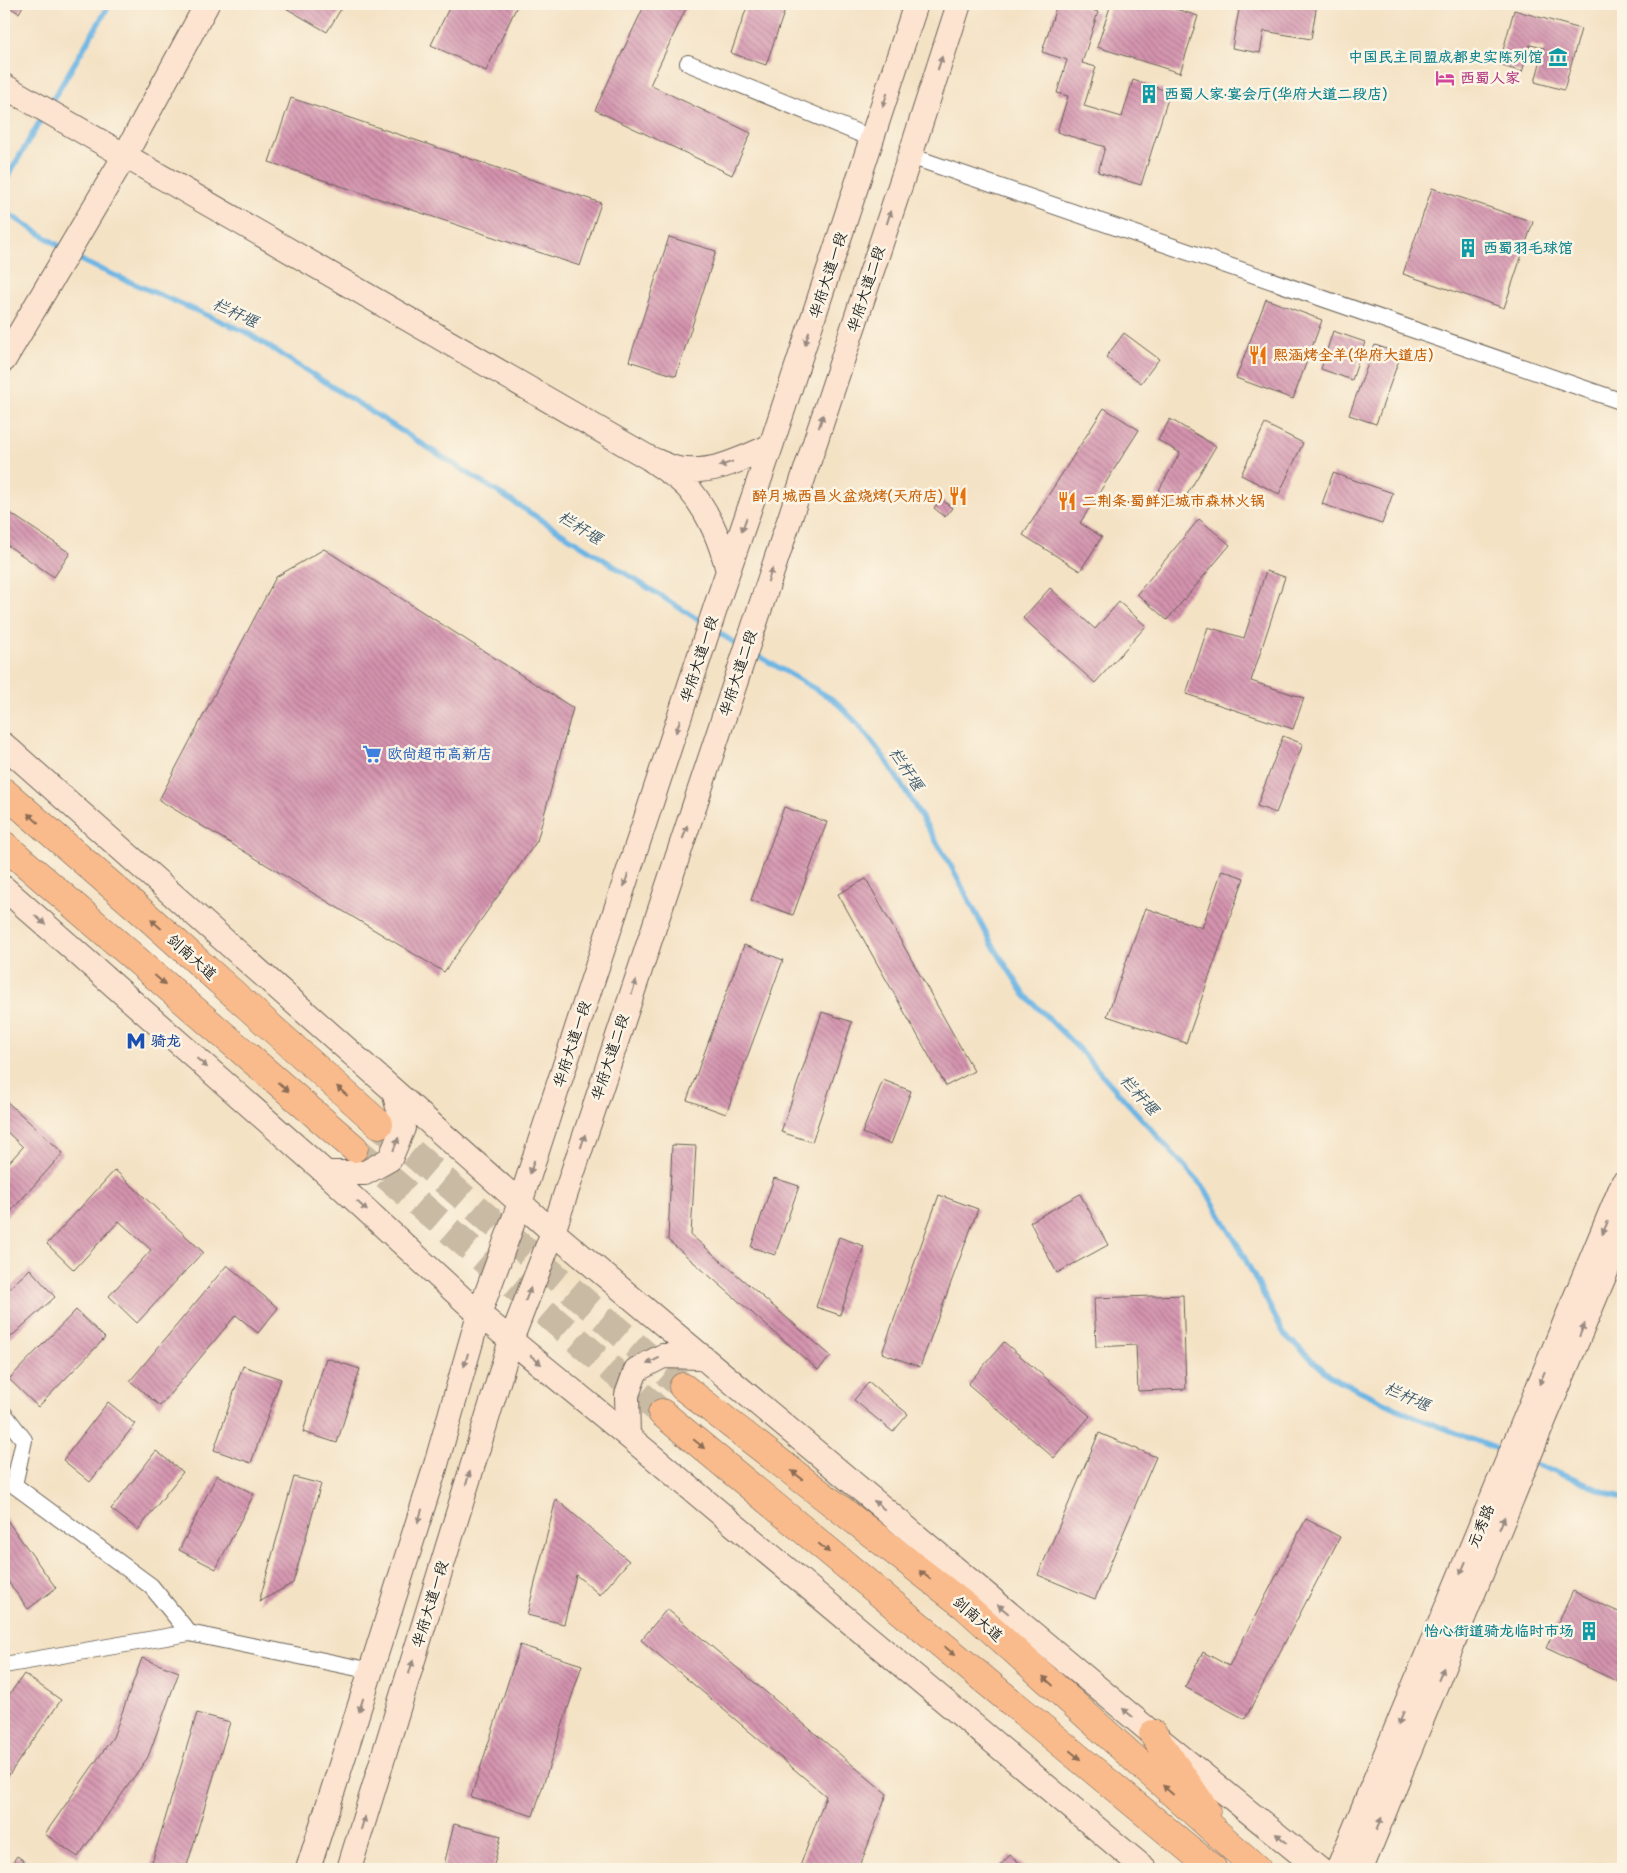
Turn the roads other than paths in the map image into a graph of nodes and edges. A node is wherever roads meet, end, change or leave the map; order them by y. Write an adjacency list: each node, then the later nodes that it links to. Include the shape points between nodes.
1 (207, 4): 8 (main road)
2 (916, 4): 6 (main road, 华府大道一段, one-way to 6)
3 (959, 4): 7 (main road, 华府大道二段, one-way to 3)
4 (688, 63): 6 (street)
5 (10, 90): 8 (main road)
6 (873, 139): 11 (main road, 华府大道一段, one-way to 11)
7 (910, 156): 10 (street); 25 (main road, 华府大道二段, one-way to 7)
8 (124, 157): 9 (main road); 12 (main road)
9 (4, 360)
10 (1623, 402)
11 (771, 446): 12 (main road, one-way to 12, via 722,467 699,471); 13 (main road, 华府大道一段, one-way to 13)
12 (649, 458): 13 (main road, via 689,488 707,515 724,552)
13 (728, 571): 23 (main road, 华府大道一段, one-way to 23)
14 (4, 745): 18 (main road)
15 (4, 792): 19 (highway, 剑南大道, one-way to 15)
16 (4, 845): 20 (highway, one-way to 20)
17 (4, 888): 21 (main road, one-way to 21)
18 (394, 1091): 21 (main road, one-way to 18, via 365,1172 390,1159 403,1128); 23 (main road)
19 (379, 1124)
20 (354, 1148)
21 (326, 1173): 26 (main road, one-way to 26)
22 (1623, 1183): 32 (main road, 元秀路, one-way to 32)
23 (520, 1204): 25 (main road); 26 (main road, 华府大道一段)
24 (1623, 1231): 32 (main road, 元秀路, one-way to 24)
25 (553, 1232): 27 (main road, 华府大道二段, one-way to 25); 28 (main road)
26 (479, 1314): 27 (main road); 37 (main road, 华府大道一段, one-way to 37)
27 (510, 1340): 33 (main road, one-way to 33); 41 (main road, 华府大道一段, one-way to 27)
28 (700, 1357): 33 (main road, one-way to 33, via 663,1356 636,1370 627,1395); 38 (main road, one-way to 28)
29 (683, 1387): 39 (highway, 剑南大道, one-way to 29, via 965,1606)
30 (662, 1413): 43 (highway, one-way to 43)
31 (4, 1414): 35 (street, via 24,1440 14,1485 151,1586)
32 (1528, 1435): 34 (main road, 元秀路)
33 (628, 1436): 42 (main road)
34 (1511, 1478): 46 (main road, 元秀路, one-way to 46); 47 (main road, 元秀路, one-way to 34)
35 (189, 1633): 36 (street); 37 (street)
36 (4, 1665)
37 (372, 1671): 40 (main road, 华府大道一段, one-way to 40)
38 (1153, 1734): 39 (highway); 45 (main road, one-way to 38)
39 (1233, 1849): 44 (highway, 剑南大道)
40 (308, 1869)
41 (349, 1869)
42 (1145, 1869)
43 (1213, 1869)
44 (1257, 1869)
45 (1319, 1869)
46 (1338, 1869)
47 (1361, 1869)

